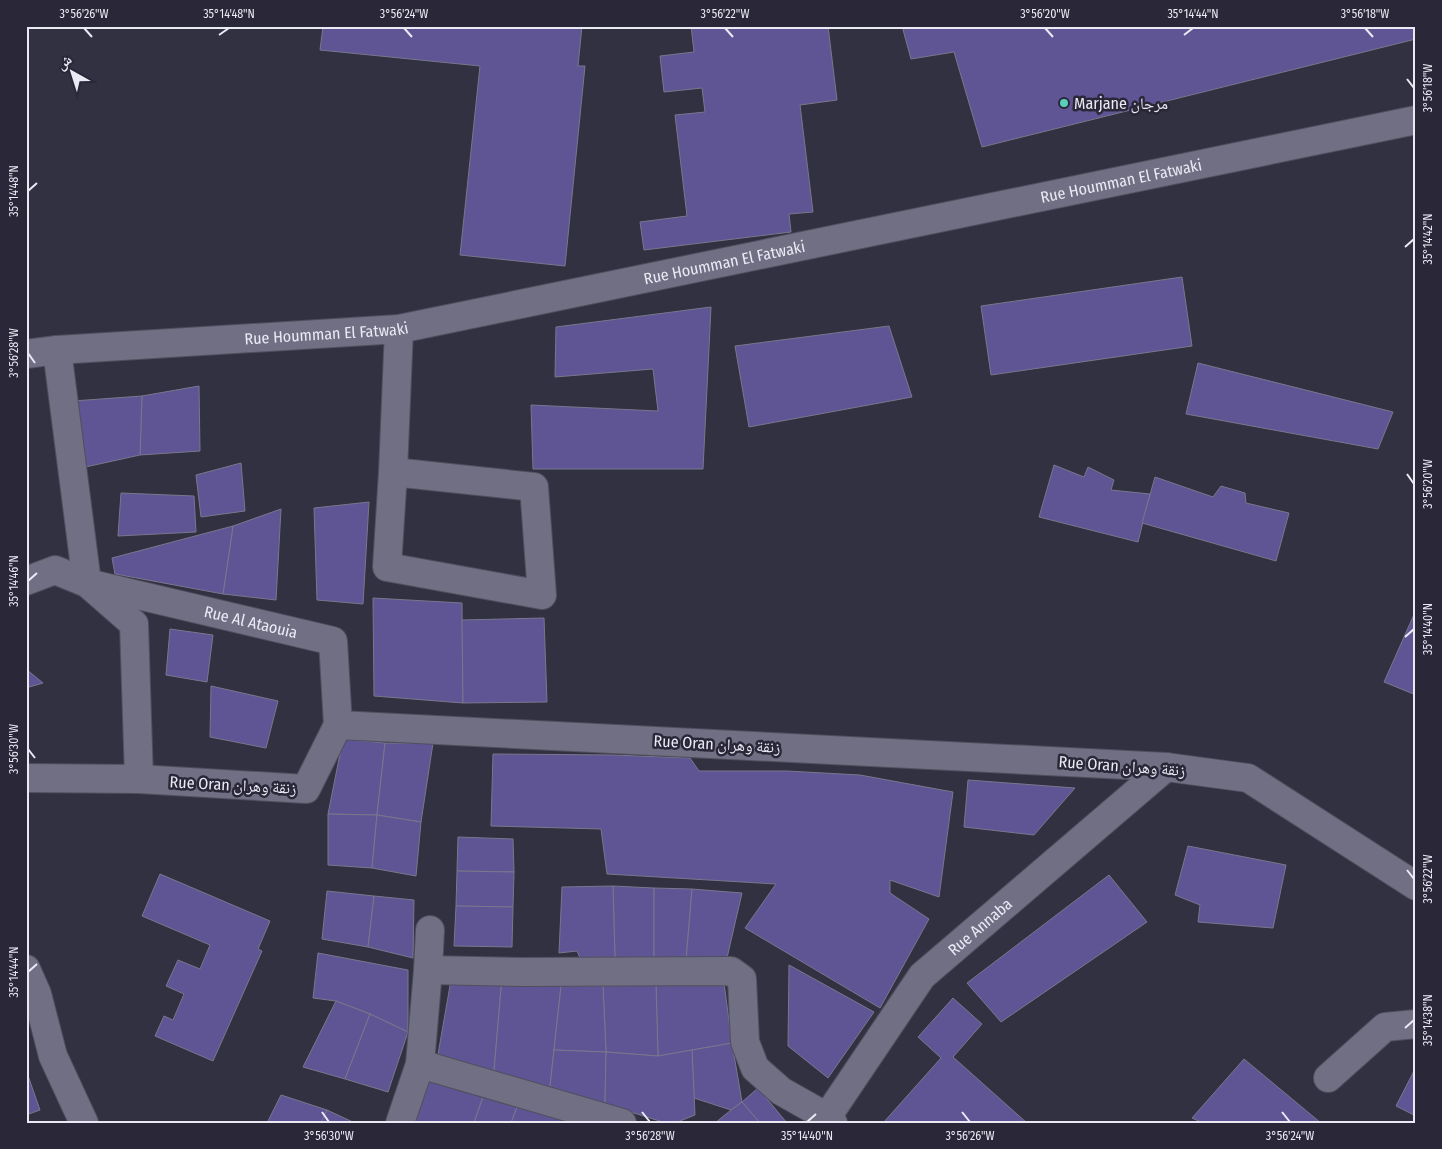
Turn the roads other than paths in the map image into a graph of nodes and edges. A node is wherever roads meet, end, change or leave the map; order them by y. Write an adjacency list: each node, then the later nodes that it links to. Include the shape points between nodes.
1 (1416, 120): 2 (street, Rue Houmman El Fatwaki)
2 (399, 329): 3 (street, Rue Houmman El Fatwaki); 5 (street)
3 (57, 350): 4 (street, Rue Houmman El Fatwaki); 7 (street)
4 (26, 354)
5 (393, 472): 5 (street, via 387,568 542,595 534,487)
6 (26, 581): 7 (street, via 55,570)
7 (87, 583): 8 (street, Rue Al Ataouia, via 332,641); 11 (street, via 134,624)
8 (338, 725): 9 (street, Rue Oran زنقة وهران); 11 (street, Rue Oran زنقة وهران, via 306,789)
9 (1166, 767): 12 (street, Rue Oran زنقة وهران, via 1248,778); 20 (street, Rue Annaba, via 922,976)
10 (26, 778): 11 (street, Rue Oran زنقة وهران)
11 (139, 779)
12 (1416, 886)
13 (430, 930): 15 (street)
14 (26, 969): 16 (street)
15 (428, 970): 18 (street); 20 (street, via 731,971 742,979 745,1042 755,1068 781,1091)
16 (31, 996): 21 (street, via 53,1056)
17 (1416, 1024): 19 (street, via 1384,1027)
18 (420, 1064): 22 (street); 23 (street)
19 (1328, 1078)
20 (830, 1120)
21 (84, 1123)
22 (400, 1123)
23 (622, 1123)

